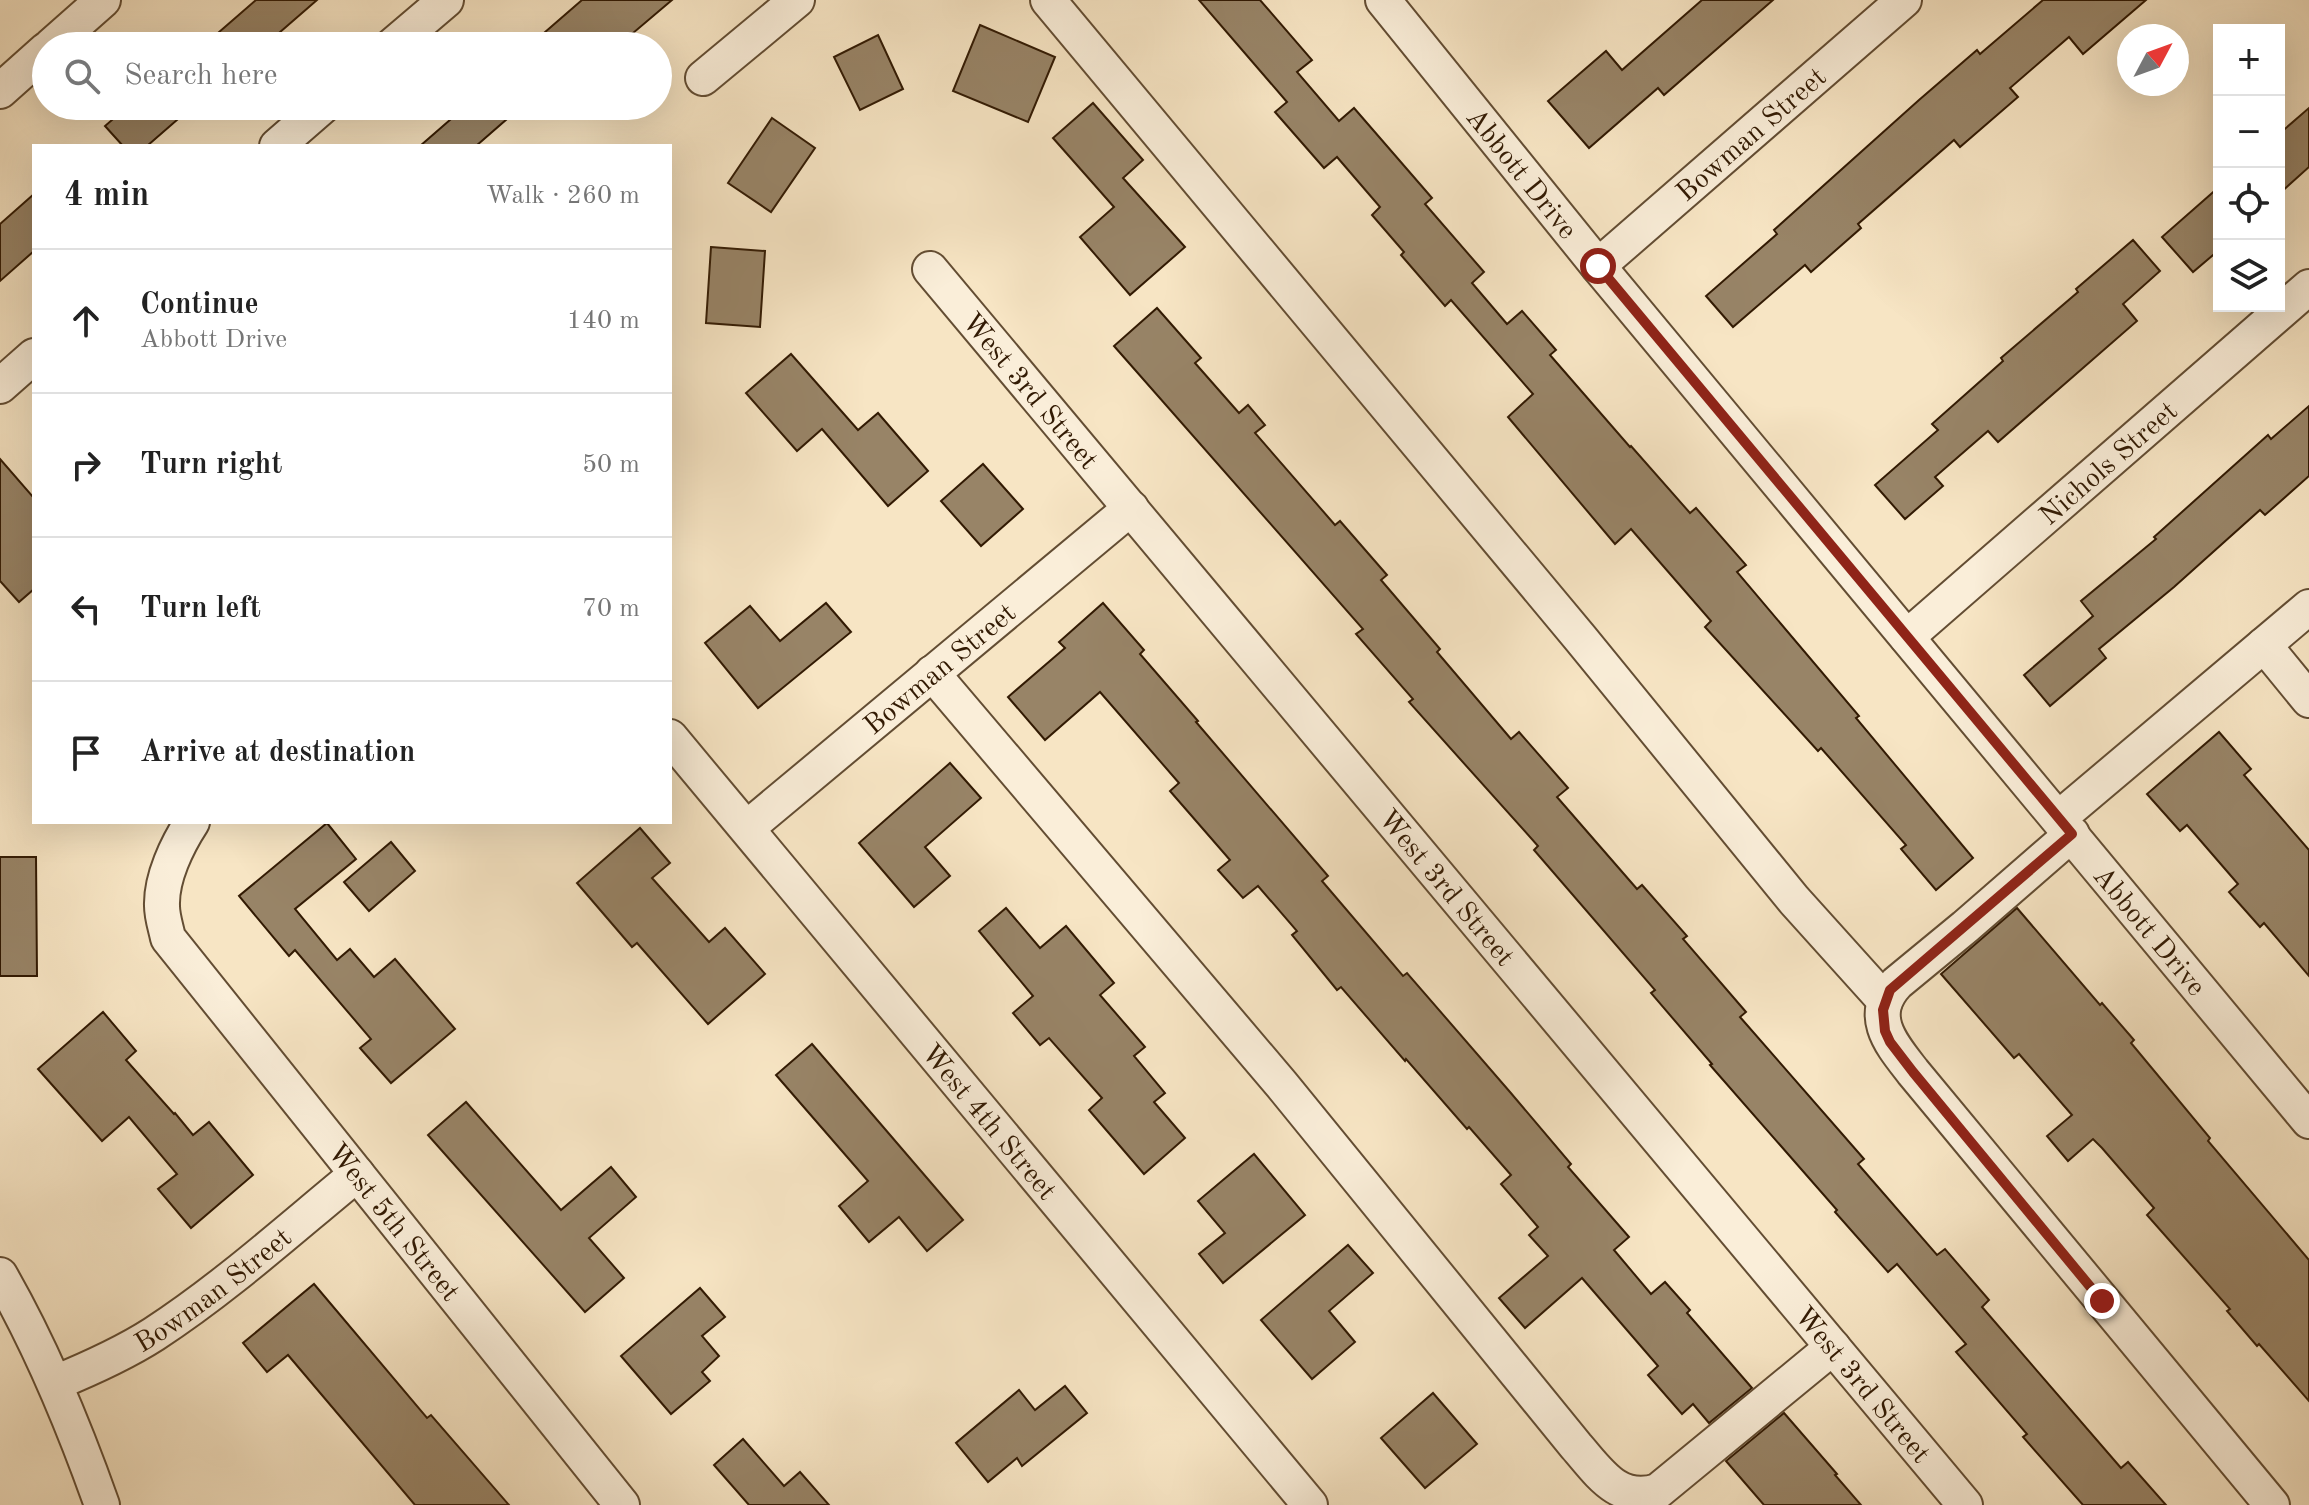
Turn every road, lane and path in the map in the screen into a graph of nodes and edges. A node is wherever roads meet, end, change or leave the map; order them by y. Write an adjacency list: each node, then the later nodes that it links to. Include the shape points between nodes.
1 (103, 0): 7 (street)
2 (446, 0): 8 (street)
3 (797, 0): 10 (street)
4 (1048, 0): 29 (street, via 1794,900)
5 (1383, 0): 14 (street, Abbott Drive)
6 (1904, 0): 14 (street, Bowman Street)
7 (67, 32)
8 (408, 32)
9 (32, 62): 11 (street)
10 (703, 78)
11 (0, 91)
12 (307, 120): 13 (street)
13 (279, 144)
14 (1598, 266): 21 (street, Abbott Drive)
15 (930, 269): 19 (street, West 3rd Street)
16 (2309, 287): 21 (street, Nichols Street)
17 (32, 358): 18 (street)
18 (0, 386)
19 (1131, 508): 23 (street, Bowman Street); 33 (street, West 3rd Street)
20 (2309, 607): 22 (street)
21 (1907, 637): 27 (street, Abbott Drive)
22 (2264, 645): 24 (street); 27 (street)
23 (932, 673): 28 (street, Bowman Street); 33 (street, via 1614,1487 1634,1495 1658,1491)
24 (2309, 700)
25 (672, 739): 28 (street, West 4th Street)
26 (191, 824): 31 (street, West 5th Street, via 176,845 167,874 162,906 168,938)
27 (2066, 826): 29 (street, via 1965,927 1897,983); 30 (street, Abbott Drive)
28 (747, 828): 37 (street, West 4th Street)
29 (1885, 1001): 39 (street, via 1883,1021 1890,1042)
30 (2309, 1121)
31 (357, 1174): 34 (street, Bowman Street, via 153,1335); 36 (street, West 5th Street)
32 (0, 1275): 34 (street)
33 (1833, 1347): 38 (street, West 3rd Street)
34 (55, 1383): 35 (street)
35 (102, 1505)
36 (622, 1505)
37 (1310, 1505)
38 (1965, 1505)
39 (2272, 1505)

